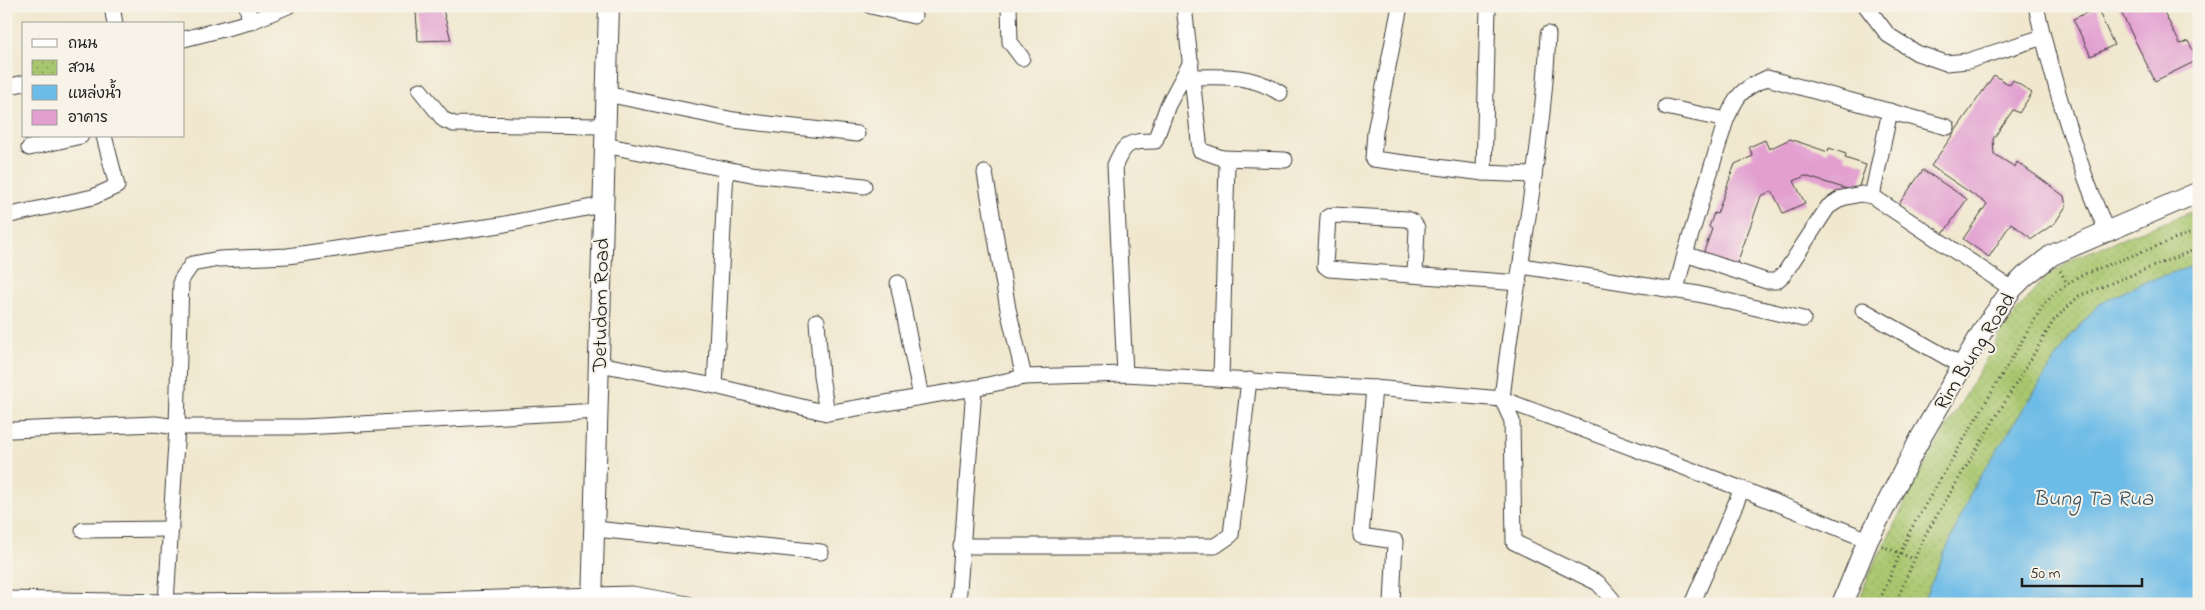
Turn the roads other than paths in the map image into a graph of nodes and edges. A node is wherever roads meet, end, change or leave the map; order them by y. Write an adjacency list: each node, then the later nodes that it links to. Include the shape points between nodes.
1 (112, 6): 13 (street)
2 (247, 6): 14 (street)
3 (288, 6): 14 (street)
4 (609, 6): 24 (main road, Detudom Road)
5 (871, 6): 12 (street)
6 (1009, 6): 18 (street, via 1010,42)
7 (1184, 6): 19 (street)
8 (1400, 6): 38 (street, via 1375,132 1373,159)
9 (1488, 6): 38 (street)
10 (1866, 6): 16 (street, via 1888,35 1917,53 1946,63 1968,61)
11 (2036, 6): 16 (street)
12 (914, 16)
13 (115, 22)
14 (250, 22): 17 (street)
15 (1548, 34): 39 (street)
16 (2043, 37): 45 (street, via 2080,167)
17 (185, 39)
18 (1022, 58)
19 (1192, 70): 23 (street, via 1241,77 1267,84); 34 (street, via 1200,150); 58 (street, via 1168,105 1155,141 1135,141 1121,151 1115,165)
20 (22, 83): 21 (street)
21 (6, 87)
22 (420, 90): 30 (street, via 444,120 454,124)
23 (1280, 93)
24 (606, 94): 29 (street, via 734,120); 30 (main road, Detudom Road)
25 (1666, 107): 27 (street)
26 (1890, 111): 27 (street, via 1766,78 1748,86 1737,96); 28 (street); 42 (street)
27 (1726, 120): 46 (street)
28 (1947, 127)
29 (857, 134)
30 (604, 136): 36 (street); 43 (main road, Detudom Road)
31 (72, 138): 33 (street)
32 (105, 138): 44 (street, via 117,186 93,197)
33 (29, 148)
34 (1222, 158): 35 (street); 60 (street, via 1228,164)
35 (1285, 160)
36 (726, 169): 40 (street); 62 (street)
37 (985, 173): 59 (street, via 1008,309)
38 (1484, 173): 39 (street)
39 (1534, 175): 47 (street)
40 (864, 186)
41 (2199, 192): 45 (main road, Rim Bung Road)
42 (1872, 196): 46 (street, via 1861,194 1842,198 1828,207 1784,274 1776,281 1766,281); 51 (street)
43 (602, 205): 56 (main road, Detudom Road); 69 (street, via 500,225 288,256 219,259 192,264 181,280)
44 (6, 216)
45 (2106, 230): 51 (main road, Rim Bung Road, via 2052,255)
46 (1685, 256): 52 (street)
47 (1522, 266): 50 (street); 52 (street)
48 (1415, 274): 48 (street, via 1325,266 1328,217 1407,219 1413,222 1417,228); 50 (street)
49 (898, 283): 65 (street)
50 (1519, 283): 66 (street)
51 (2012, 289): 57 (main road, Rim Bung Road)
52 (1676, 290): 54 (street)
53 (1863, 310): 57 (street)
54 (1803, 319)
55 (817, 321): 68 (street)
56 (599, 364): 62 (street); 67 (main road, Detudom Road)
57 (1962, 366): 75 (main road, Rim Bung Road)
58 (1125, 374): 59 (street); 60 (street)
59 (1024, 377): 63 (street)
60 (1221, 380): 61 (street)
61 (1249, 380): 64 (street); 76 (street, via 1231,535 1215,546)
62 (715, 386): 68 (street)
63 (974, 388): 65 (street); 76 (street)
64 (1374, 388): 66 (street); 84 (street, via 1361,536 1395,541)
65 (921, 397): 68 (street)
66 (1502, 399): 71 (street); 85 (street, via 1512,421 1514,542 1598,583 1612,600)
67 (598, 411): 69 (street, via 304,427); 73 (main road, Detudom Road)
68 (826, 413)
69 (177, 427): 70 (street, via 155,424); 72 (street)
70 (12, 430)
71 (1742, 489): 75 (street); 86 (street)
72 (171, 529): 74 (street); 81 (street)
73 (594, 529): 77 (street); 79 (main road, Detudom Road)
74 (83, 530)
75 (1868, 540): 87 (main road, Rim Bung Road)
76 (962, 546): 83 (street)
77 (821, 552)
78 (6, 599): 80 (street)
79 (592, 599): 81 (street); 82 (street, via 632,594)
80 (30, 602): 81 (street)
81 (166, 602)
82 (688, 604)
83 (958, 604)
84 (1392, 604)
85 (1611, 604)
86 (1692, 604)
87 (1842, 604)

